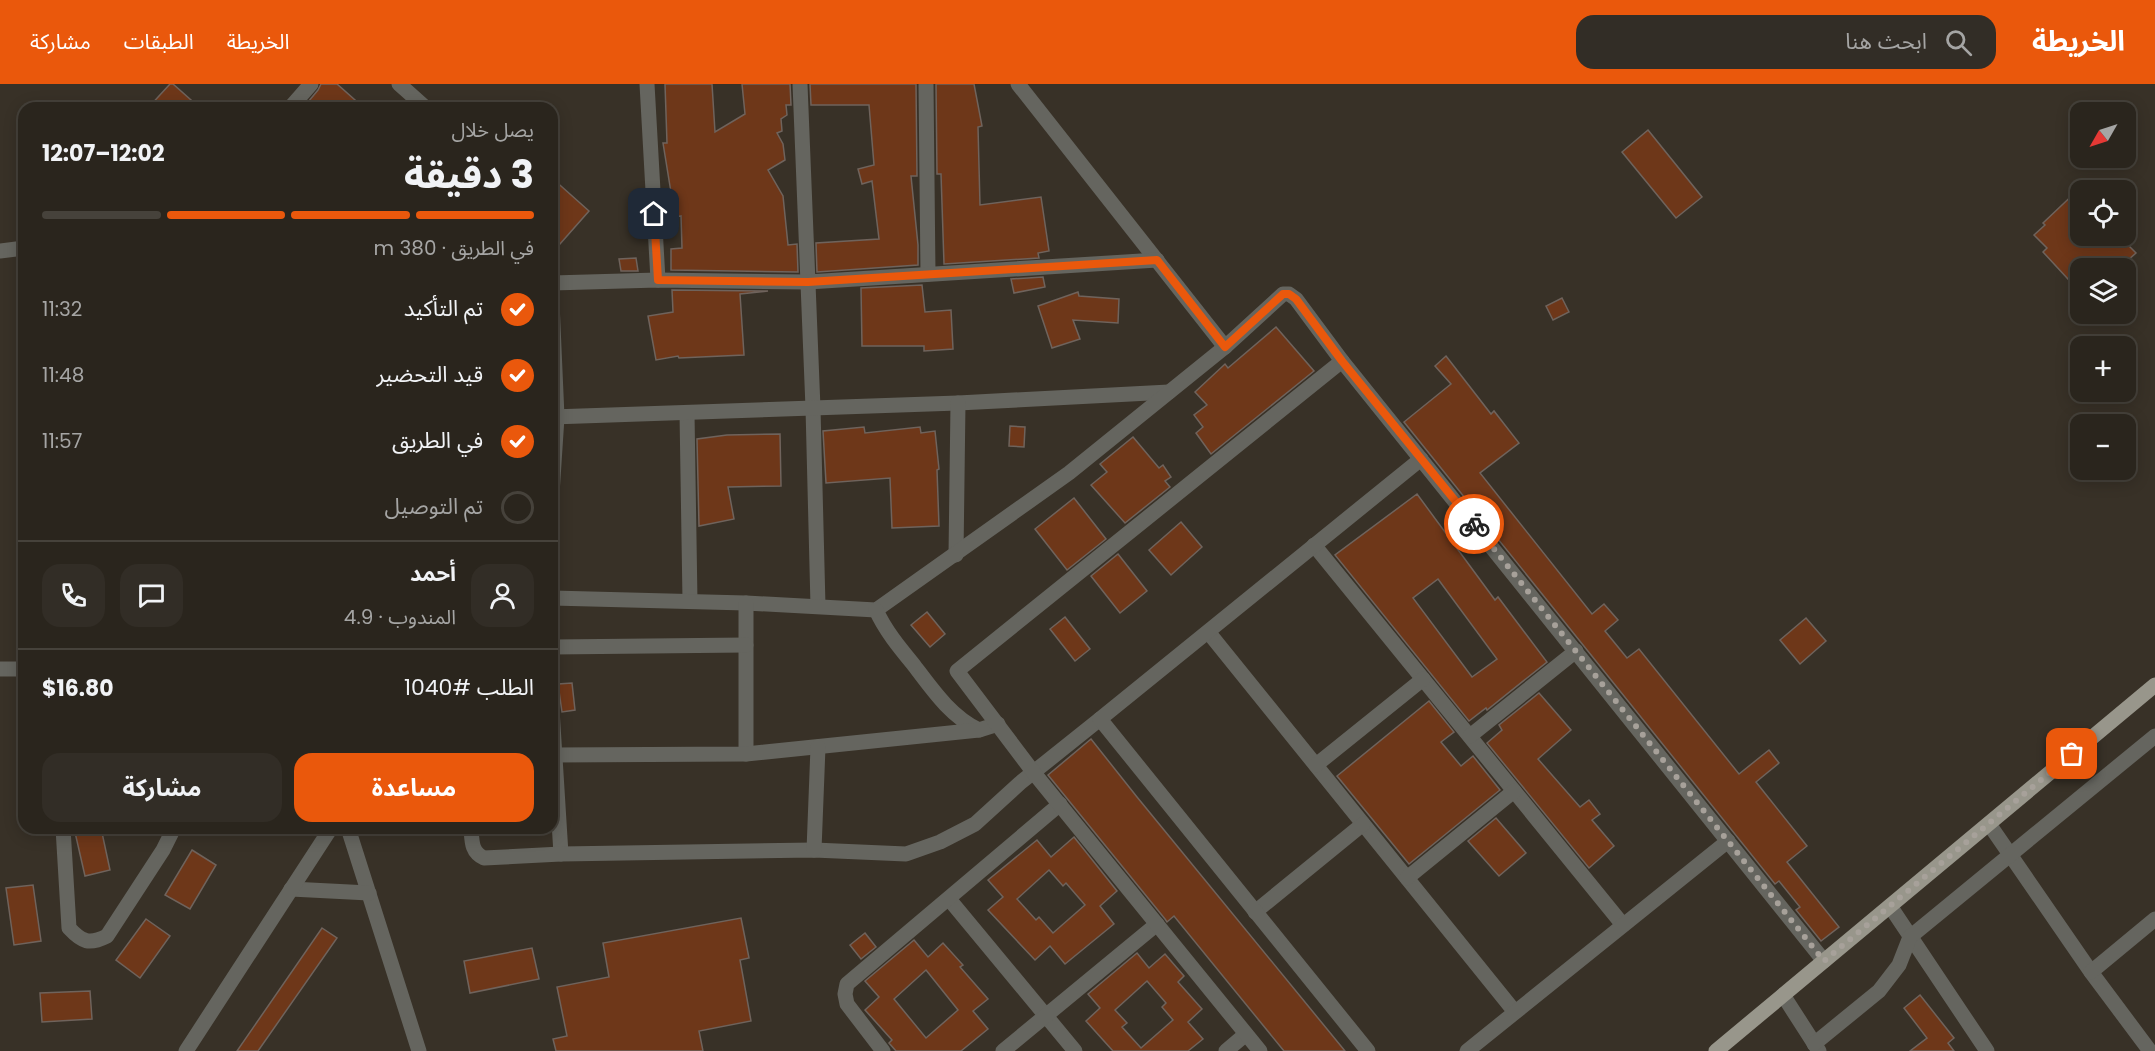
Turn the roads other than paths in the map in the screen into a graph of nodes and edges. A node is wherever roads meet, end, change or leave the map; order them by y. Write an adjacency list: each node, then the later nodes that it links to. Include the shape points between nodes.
1 (311, 84): 7 (street)
2 (399, 84): 8 (street)
3 (647, 84): 13 (street)
4 (800, 84): 14 (street)
5 (926, 84): 12 (street)
6 (1018, 84): 11 (street)
7 (295, 102)
8 (419, 102)
9 (18, 249): 10 (street)
10 (0, 251)
11 (1157, 260): 12 (street); 16 (street)
12 (928, 274): 14 (street)
13 (658, 280): 14 (street); 15 (street)
14 (808, 282): 20 (street)
15 (558, 283)
16 (1225, 347): 17 (street, via 1283,294 1289,294); 18 (street)
17 (1342, 361): 23 (street); 40 (street, via 957,671)
18 (1169, 392): 19 (street); 25 (street, via 1069,473)
19 (958, 402): 20 (street); 25 (street)
20 (813, 408): 21 (street); 29 (street)
21 (687, 413): 22 (street); 27 (street)
22 (558, 417)
23 (1421, 459): 24 (street); 34 (street)
24 (1314, 545): 31 (street); 37 (street)
25 (956, 555): 30 (street)
26 (558, 601): 27 (street)
27 (690, 601): 28 (street)
28 (746, 603): 29 (street); 32 (street)
29 (818, 606): 30 (street)
30 (876, 610): 41 (street, via 883,626 945,705)
31 (1209, 633): 39 (street); 47 (street)
32 (746, 645): 33 (street); 45 (street)
33 (558, 647)
34 (1576, 651): 42 (street); 59 (street)
35 (0, 669): 36 (street)
36 (18, 669)
37 (1423, 679): 42 (street); 47 (street)
38 (2155, 685): 53 (main road)
39 (1100, 719): 48 (street); 68 (street)
40 (998, 724): 41 (street); 48 (street)
41 (979, 730): 44 (street)
42 (1470, 736): 49 (street)
43 (2155, 736): 62 (street)
44 (818, 747): 45 (street); 60 (street)
45 (746, 754): 46 (street)
46 (558, 755)
47 (1316, 765): 52 (street)
48 (1034, 772): 50 (street); 60 (street, via 975,824 940,842 906,854)
49 (1514, 790): 63 (street); 71 (street)
50 (1060, 804): 66 (street); 70 (street)
51 (558, 817): 61 (street)
52 (1363, 824): 63 (street); 68 (street)
53 (1989, 824): 62 (street); 67 (main road)
54 (63, 834): 55 (street, via 69,928 77,937 97,941 107,936)
55 (171, 834)
56 (327, 834): 64 (street)
57 (350, 834): 65 (street)
58 (472, 834): 61 (street, via 473,848 484,858)
59 (1728, 841): 71 (street); 73 (street)
60 (814, 850): 61 (street)
61 (561, 854)
62 (2010, 855): 72 (street); 74 (street)
63 (1407, 878): 76 (street)
64 (291, 889): 65 (street); 80 (street)
65 (369, 892): 81 (street)
66 (948, 899): 77 (street); 82 (street, via 847,984 847,1004)
67 (1890, 906): 72 (street); 73 (main road)
68 (1256, 912): 87 (street)
69 (2155, 919): 74 (street)
70 (1157, 924): 77 (street); 78 (street)
71 (1623, 925): 76 (street)
72 (1910, 937): 79 (street, via 1899,965 1879,991); 90 (street)
73 (1824, 961): 75 (main road)
74 (2091, 972): 91 (street)
75 (1783, 995): 79 (street); 89 (main road)
76 (1515, 1012): 88 (street)
77 (1046, 1016): 83 (street); 84 (street)
78 (1246, 1034): 85 (street); 86 (street)
79 (1817, 1047)
80 (186, 1051)
81 (419, 1051)
82 (883, 1051)
83 (1003, 1051)
84 (1075, 1051)
85 (1226, 1051)
86 (1260, 1051)
87 (1368, 1051)
88 (1467, 1051)
89 (1716, 1051)
90 (1987, 1051)
91 (2150, 1051)

